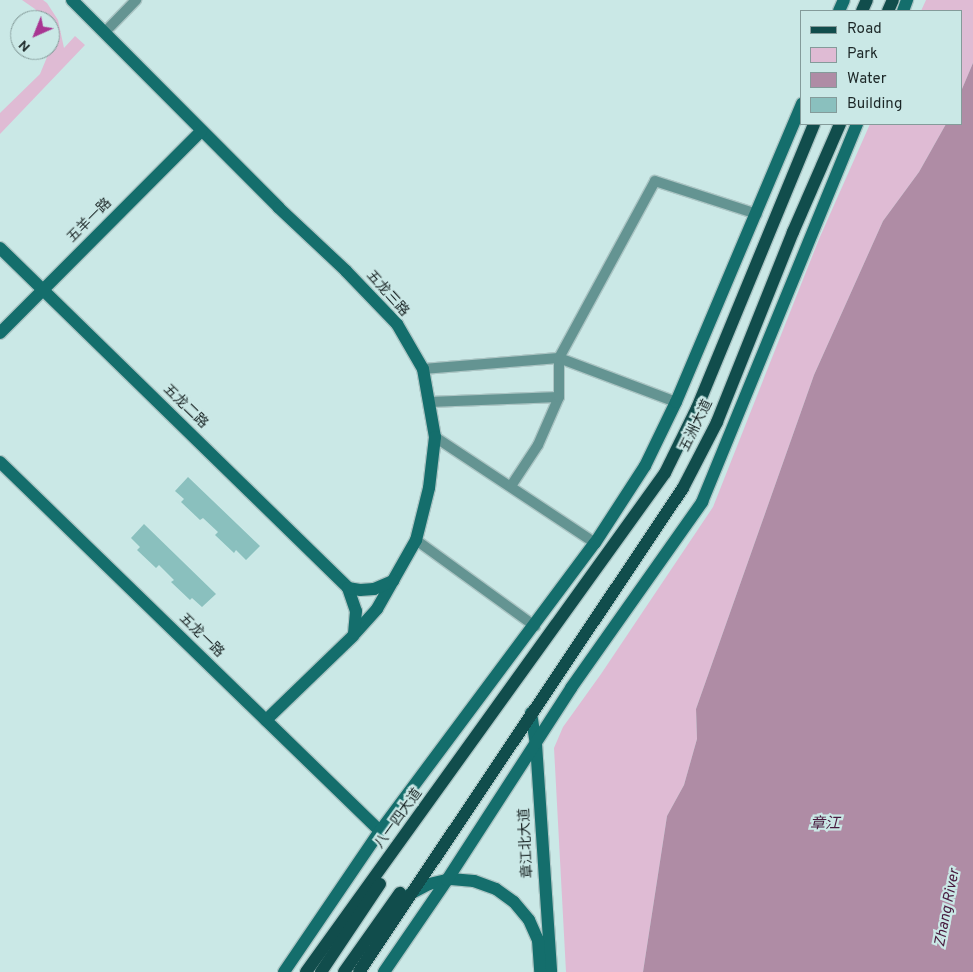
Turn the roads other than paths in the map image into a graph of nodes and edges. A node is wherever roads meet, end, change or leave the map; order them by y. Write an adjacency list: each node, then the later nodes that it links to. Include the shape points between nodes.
1 (72, 0): 3 (street, 五龙三路)
2 (136, 0): 3 (street)
3 (105, 32): 8 (street, 五龙三路)
4 (800, 108): 9 (street)
5 (814, 125): 27 (main road, 五洲大道, via 697,408 665,473)
6 (840, 125): 28 (main road, 五洲大道, via 718,422 687,480)
7 (857, 125): 30 (street, via 702,502 571,688)
8 (201, 131): 11 (street, 五羊一路); 14 (street, 五龙三路, via 397,324)
9 (757, 214): 13 (street, via 655,181); 17 (street)
10 (0, 248): 11 (street, 五龙二路)
11 (43, 290): 12 (street, 五羊一路); 24 (street, 五龙二路)
12 (0, 333)
13 (559, 358): 14 (street); 15 (street); 17 (street)
14 (423, 369): 16 (street, 五龙三路)
15 (559, 398): 16 (street); 20 (street, via 538,445)
16 (429, 402): 18 (street, 五龙三路)
17 (676, 402): 22 (street, via 646,466)
18 (435, 437): 20 (street); 21 (street, 五龙三路, via 429,488)
19 (0, 462): 29 (street, 五龙一路)
20 (511, 486): 22 (street)
21 (416, 540): 23 (street, 五龙三路); 25 (street)
22 (596, 543): 25 (street)
23 (395, 579): 24 (street, via 374,589); 26 (street, 五龙三路)
24 (348, 588): 26 (street, via 356,611)
25 (535, 626): 31 (street)
26 (353, 636): 29 (street, 五龙三路)
27 (516, 683): 35 (main road, 八一四大道); 36 (main road)
28 (531, 713): 30 (street, 章江北大道); 33 (main road); 37 (main road)
29 (266, 720): 31 (street, 五龙一路)
30 (536, 744): 32 (street); 41 (street, 章江北大道)
31 (380, 832): 34 (street)
32 (447, 880): 33 (street, via 429,884); 39 (street); 40 (street, via 474,881 505,895 525,915 538,940)
33 (408, 895): 38 (main road)
34 (284, 972)
35 (306, 972)
36 (321, 972)
37 (344, 972)
38 (359, 972)
39 (384, 972)
40 (540, 972)
41 (551, 972)

